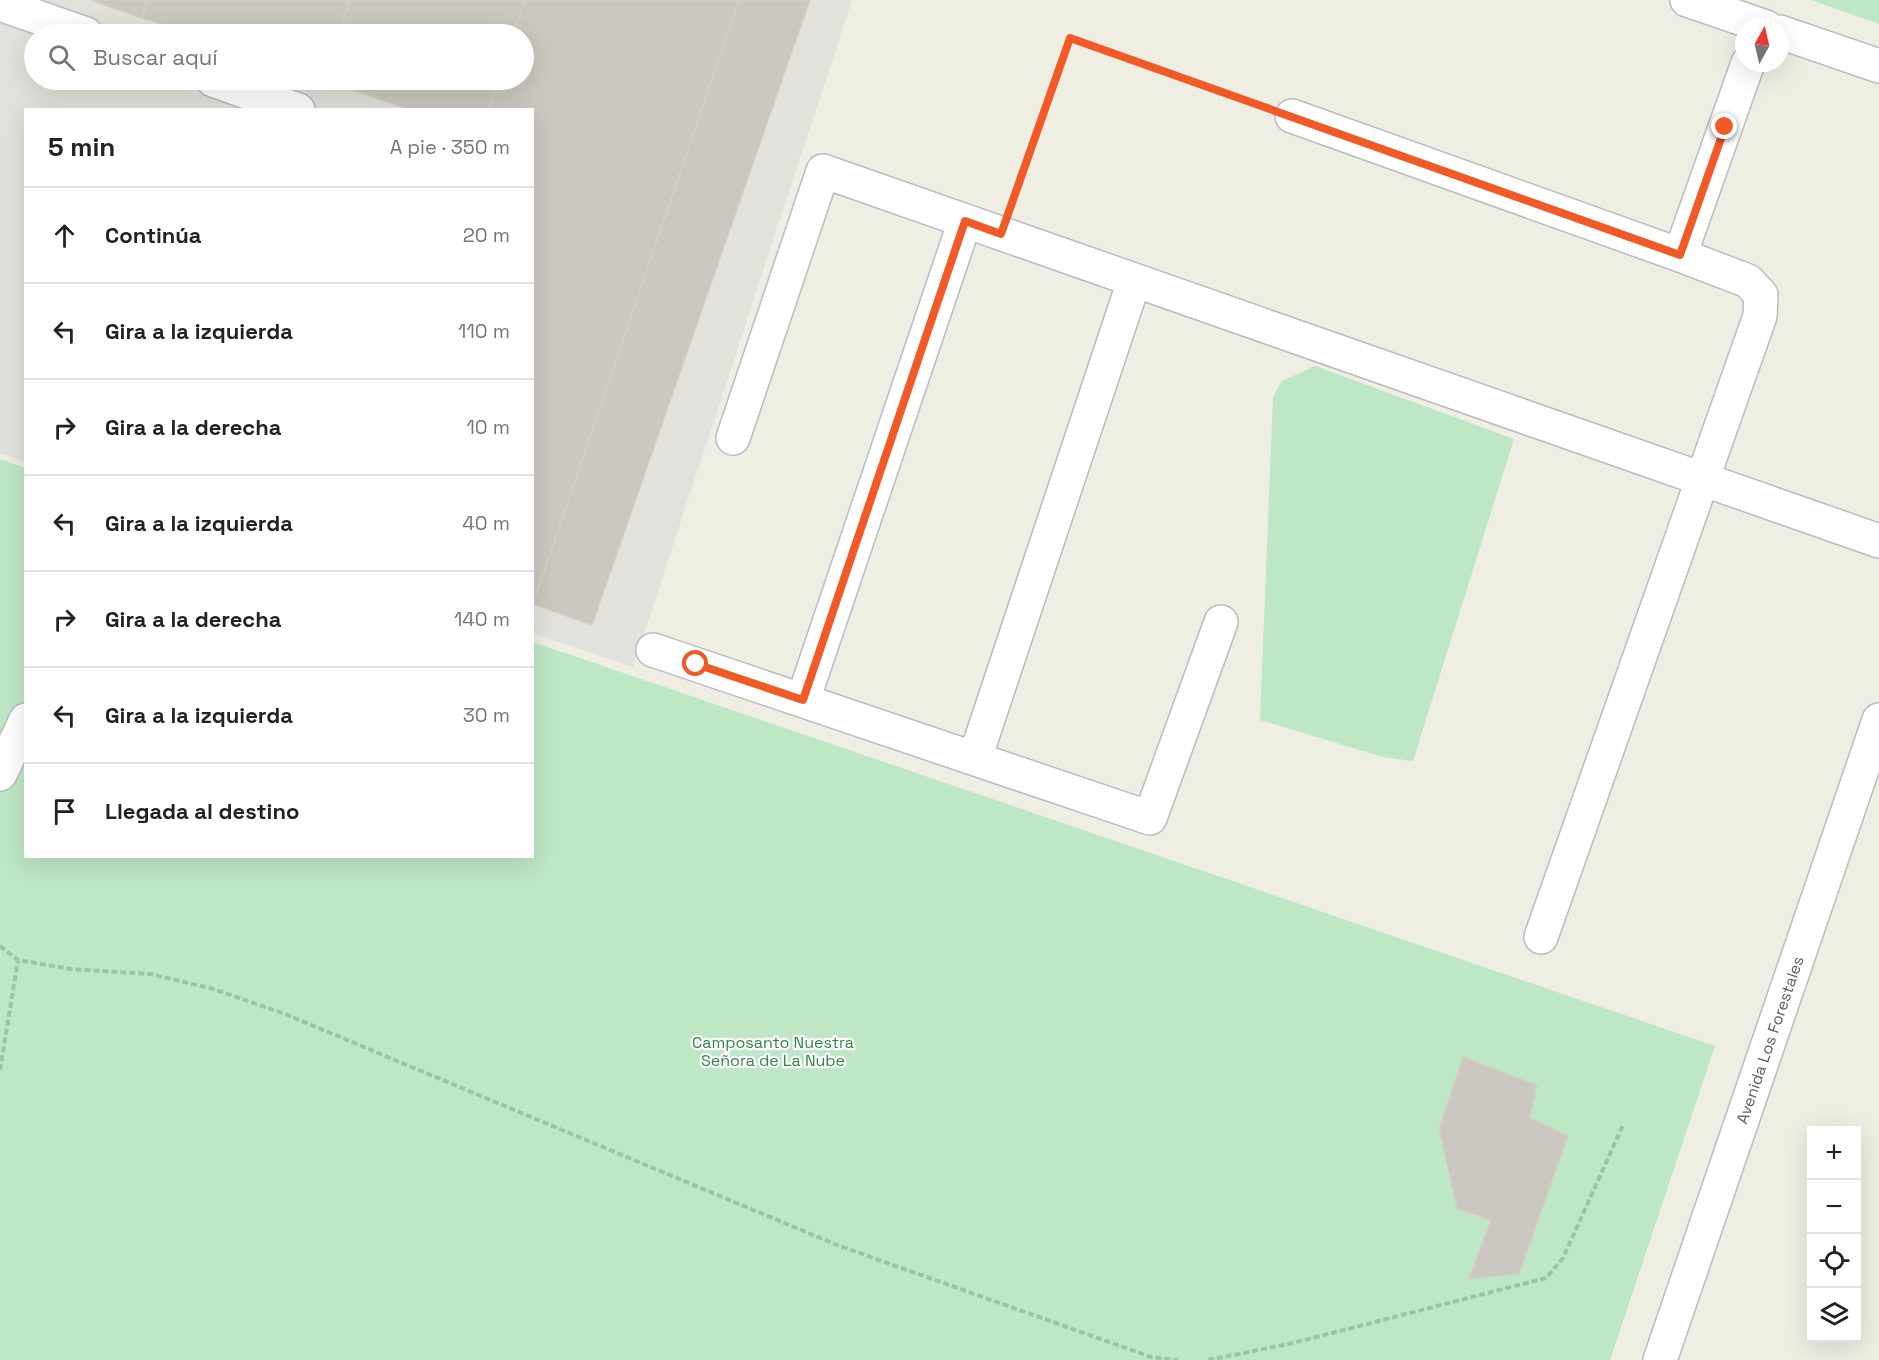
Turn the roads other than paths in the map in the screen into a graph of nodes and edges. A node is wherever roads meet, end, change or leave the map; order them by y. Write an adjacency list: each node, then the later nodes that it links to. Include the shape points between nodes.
1 (1687, 0): 3 (street)
2 (0, 4): 4 (street)
3 (1738, 18)
4 (57, 24)
5 (1789, 35): 6 (street)
6 (1879, 66)
7 (1745, 72): 12 (street)
8 (241, 90): 9 (street)
9 (292, 108)
10 (1292, 116): 12 (street)
11 (965, 221): 13 (street); 14 (street, via 823,171); 19 (street)
12 (1680, 255): 15 (street, via 1748,281 1761,295 1760,316)
13 (1134, 280): 15 (street); 22 (street)
14 (733, 438)
15 (1703, 480): 16 (street); 24 (street)
16 (1879, 541)
17 (1221, 622): 22 (street, via 1150,818)
18 (653, 650): 19 (street)
19 (803, 700): 22 (street)
20 (1879, 720): 25 (street, Avenida Los Forestales)
21 (24, 724): 23 (street)
22 (975, 758)
23 (0, 774)
24 (1541, 937)
25 (1660, 1360)

